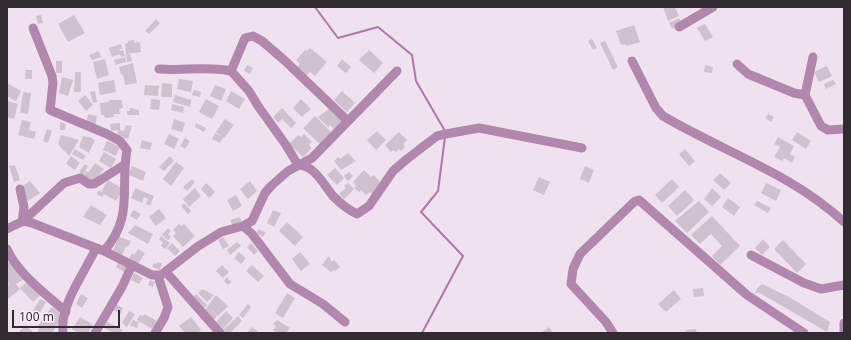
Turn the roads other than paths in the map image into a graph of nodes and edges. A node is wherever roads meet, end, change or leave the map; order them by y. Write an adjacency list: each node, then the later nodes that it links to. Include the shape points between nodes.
1 (712, 7): 2 (street)
2 (679, 27)
3 (32, 28): 14 (street, via 54,83 50,110 120,141 127,150)
4 (813, 57): 10 (street)
5 (632, 61): 18 (street, via 656,108 663,116 810,193)
6 (737, 64): 10 (street, via 748,74)
7 (159, 69): 8 (street, via 178,71 202,68)
8 (231, 71): 11 (street, via 246,38 257,38 283,59); 15 (street, via 250,91)
9 (396, 71): 11 (street)
10 (805, 95): 12 (street, via 821,126 828,130)
11 (348, 122): 15 (street, via 312,158)
12 (844, 129)
13 (582, 148): 15 (street, via 474,129 437,136 393,171 369,206 357,214 335,199 311,169 305,165)
14 (124, 165): 17 (street, via 94,184 80,178 64,183); 22 (street, via 124,211 114,236)
15 (298, 165): 19 (street, via 271,186 252,221)
16 (20, 189): 17 (street, via 24,207)
17 (23, 222): 20 (street); 22 (street, via 48,228)
18 (844, 222)
19 (243, 226): 25 (street, via 221,232); 28 (street, via 290,284 323,304)
20 (7, 229)
21 (7, 249): 27 (street, via 24,273)
22 (100, 249): 24 (street); 27 (street, via 71,295)
23 (752, 255): 26 (street, via 804,283 821,289)
24 (132, 265): 25 (street); 31 (street)
25 (162, 274): 32 (street, via 168,307); 33 (street)
26 (844, 285)
27 (66, 312): 30 (street)
28 (345, 322)
29 (844, 323): 36 (street)
30 (63, 333)
31 (95, 333)
32 (155, 333)
33 (220, 333)
34 (613, 333): 35 (street, via 571,284 573,269 580,254 634,202 640,200 747,295)
35 (804, 333)
36 (844, 333)

